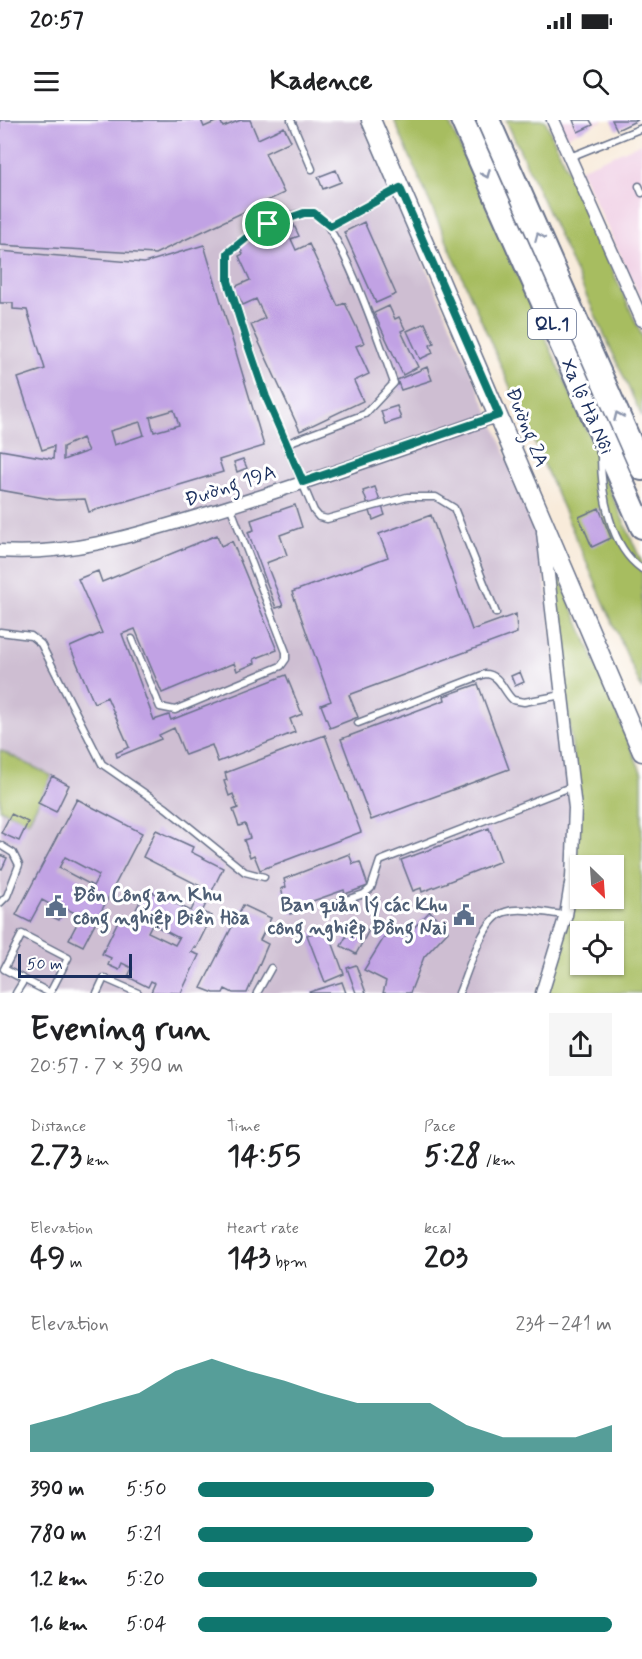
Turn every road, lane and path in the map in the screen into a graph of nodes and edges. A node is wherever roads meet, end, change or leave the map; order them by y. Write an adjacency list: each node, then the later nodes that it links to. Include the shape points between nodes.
1 (291, 120): 8 (lane)
2 (371, 120): 10 (street, Đường 2A)
3 (462, 120): 15 (highway, Xa lộ Hà Nội / QL.1, one-way to 15)
4 (488, 120): 17 (highway, Xa lộ Hà Nội / QL.1, one-way to 4)
5 (553, 120): 7 (street)
6 (642, 128): 7 (lane)
7 (570, 157): 13 (street)
8 (312, 169)
9 (639, 186): 11 (lane)
10 (400, 188): 12 (lane); 14 (street, Đường 2A)
11 (642, 194)
12 (330, 226): 16 (lane, via 359,289 394,383 365,414); 16 (lane, via 314,213 304,213 256,230 228,253 228,281)
13 (642, 320)
14 (499, 415): 18 (street, Đường 19A); 20 (street, Đường 2A)
15 (602, 438): 21 (highway, Xa lộ Hà Nội / QL.1); 23 (lane, via 606,507 626,553)
16 (285, 444): 18 (lane)
17 (642, 469)
18 (303, 482): 19 (street, Đường 19A); 24 (lane, via 314,511 327,519 407,496 436,497 454,508)
19 (230, 506): 22 (street, Đường 19A, via 88,546 56,552); 26 (lane, via 286,652 281,666 168,710 160,707)
20 (541, 519): 27 (street); 29 (street, Đường 2A)
21 (642, 527)
22 (0, 551)
23 (642, 569)
24 (496, 613)
25 (0, 632): 32 (lane, via 31,636 41,644 102,764 166,808 245,872)
26 (132, 639)
27 (562, 695): 28 (lane, via 524,702 513,700 497,678 485,674); 30 (street)
28 (358, 723)
29 (642, 752)
30 (574, 786): 34 (lane, via 380,861 371,888 364,894); 35 (street, via 573,852)
31 (0, 845): 33 (lane, via 13,853 19,865 7,896)
32 (264, 877)
33 (0, 903)
34 (325, 907)
35 (566, 915): 42 (lane, via 505,912 492,920); 43 (street)
36 (271, 968): 41 (lane)
37 (24, 980): 37 (lane, via 50,993 68,958 22,934 3,969); 38 (lane)
38 (16, 993)
39 (97, 993): 40 (lane, via 104,978)
40 (138, 993)
41 (257, 993)
42 (459, 993)
43 (542, 993)

